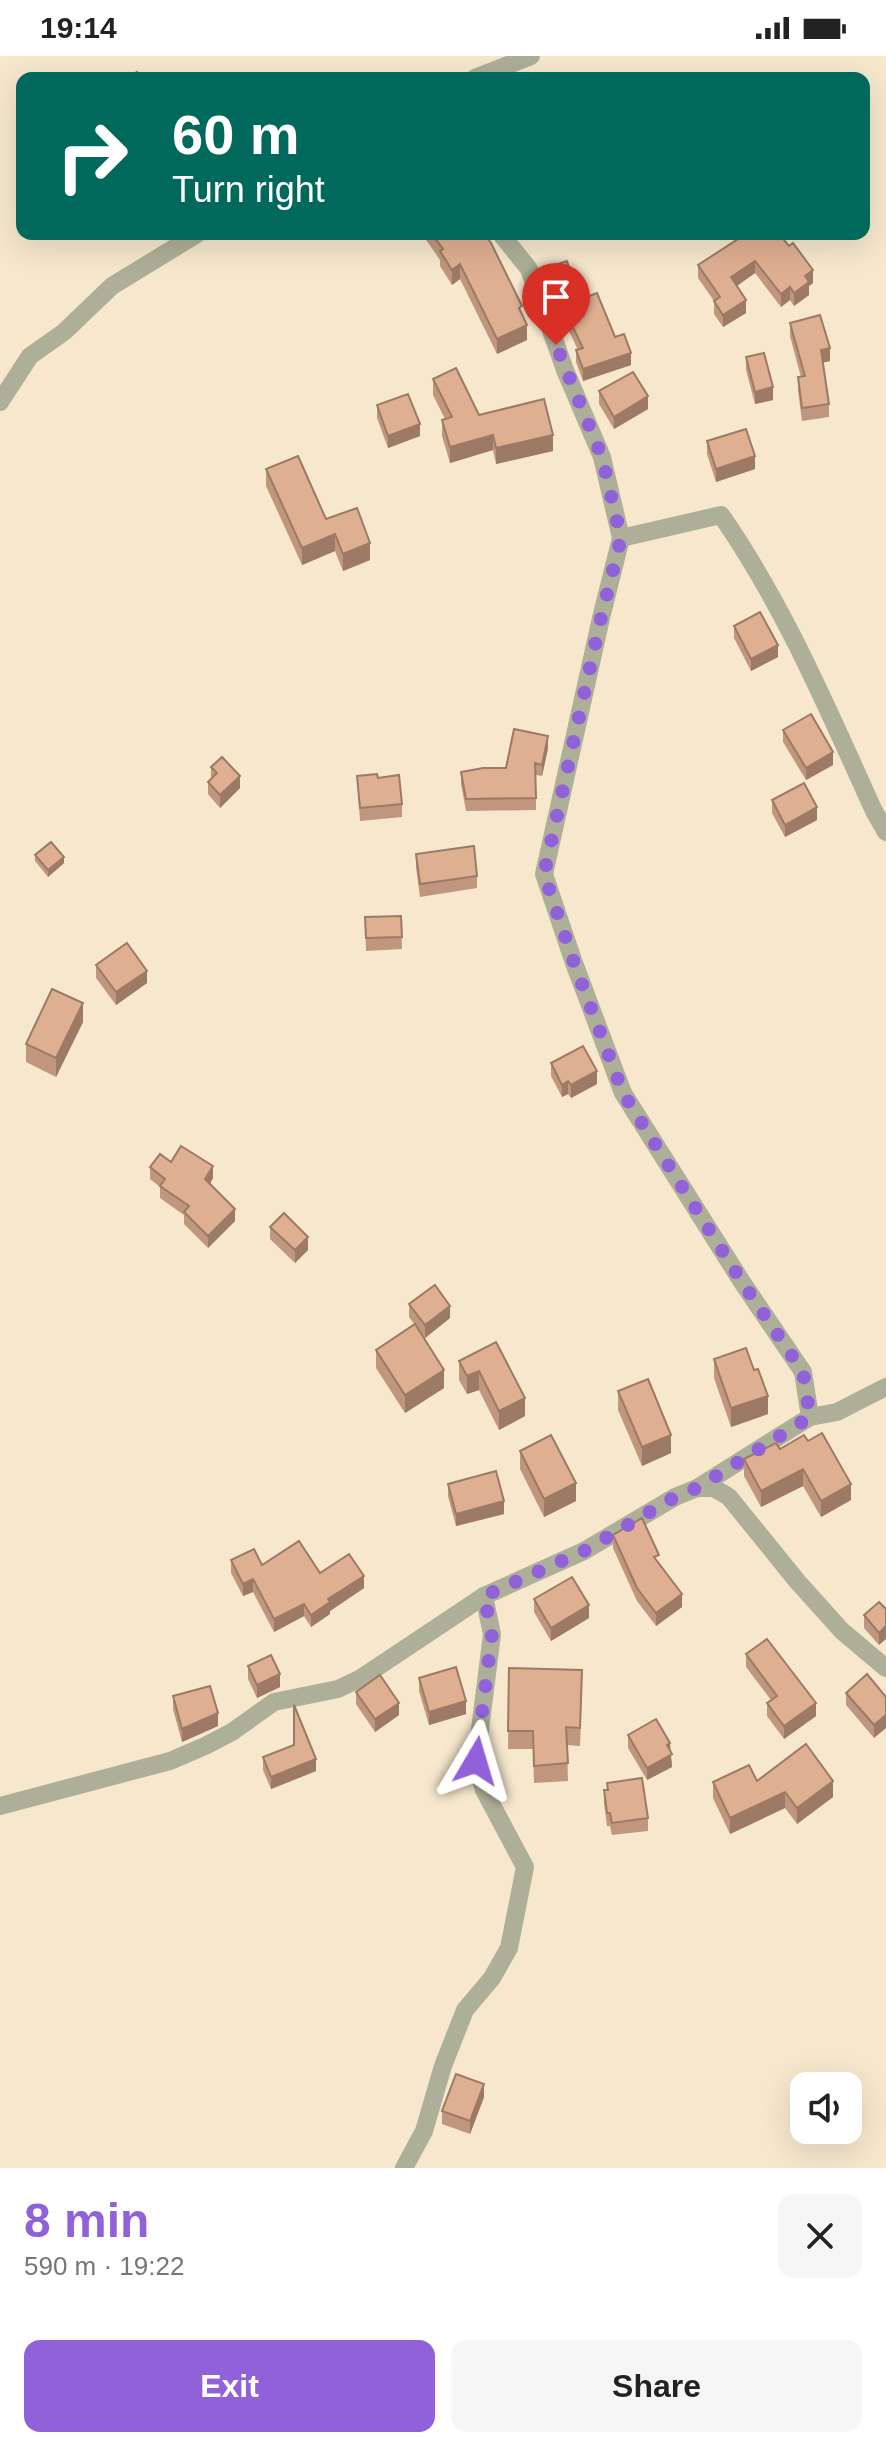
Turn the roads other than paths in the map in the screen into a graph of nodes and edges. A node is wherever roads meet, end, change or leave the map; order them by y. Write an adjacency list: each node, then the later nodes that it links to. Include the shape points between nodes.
1 (531, 56): 2 (street)
2 (490, 72)
3 (187, 240): 5 (street, via 112,286 30,356)
4 (506, 240): 6 (street, via 529,269 602,457)
5 (0, 402)
6 (621, 538): 7 (street, via 721,515 752,560 807,664); 9 (street, via 544,874 623,1093 803,1372)
7 (886, 832)
8 (886, 1387): 9 (street, via 837,1412)
9 (810, 1417): 10 (street)
10 (697, 1488): 11 (street, via 584,1551); 12 (street, via 714,1488 729,1497 842,1631)
11 (484, 1596): 13 (street, via 338,1689 274,1702 232,1732 170,1761); 14 (street, via 492,1634 476,1761 484,1790 525,1867 509,1948 465,2010 424,2131)
12 (886, 1668)
13 (0, 1806)
14 (404, 2168)

